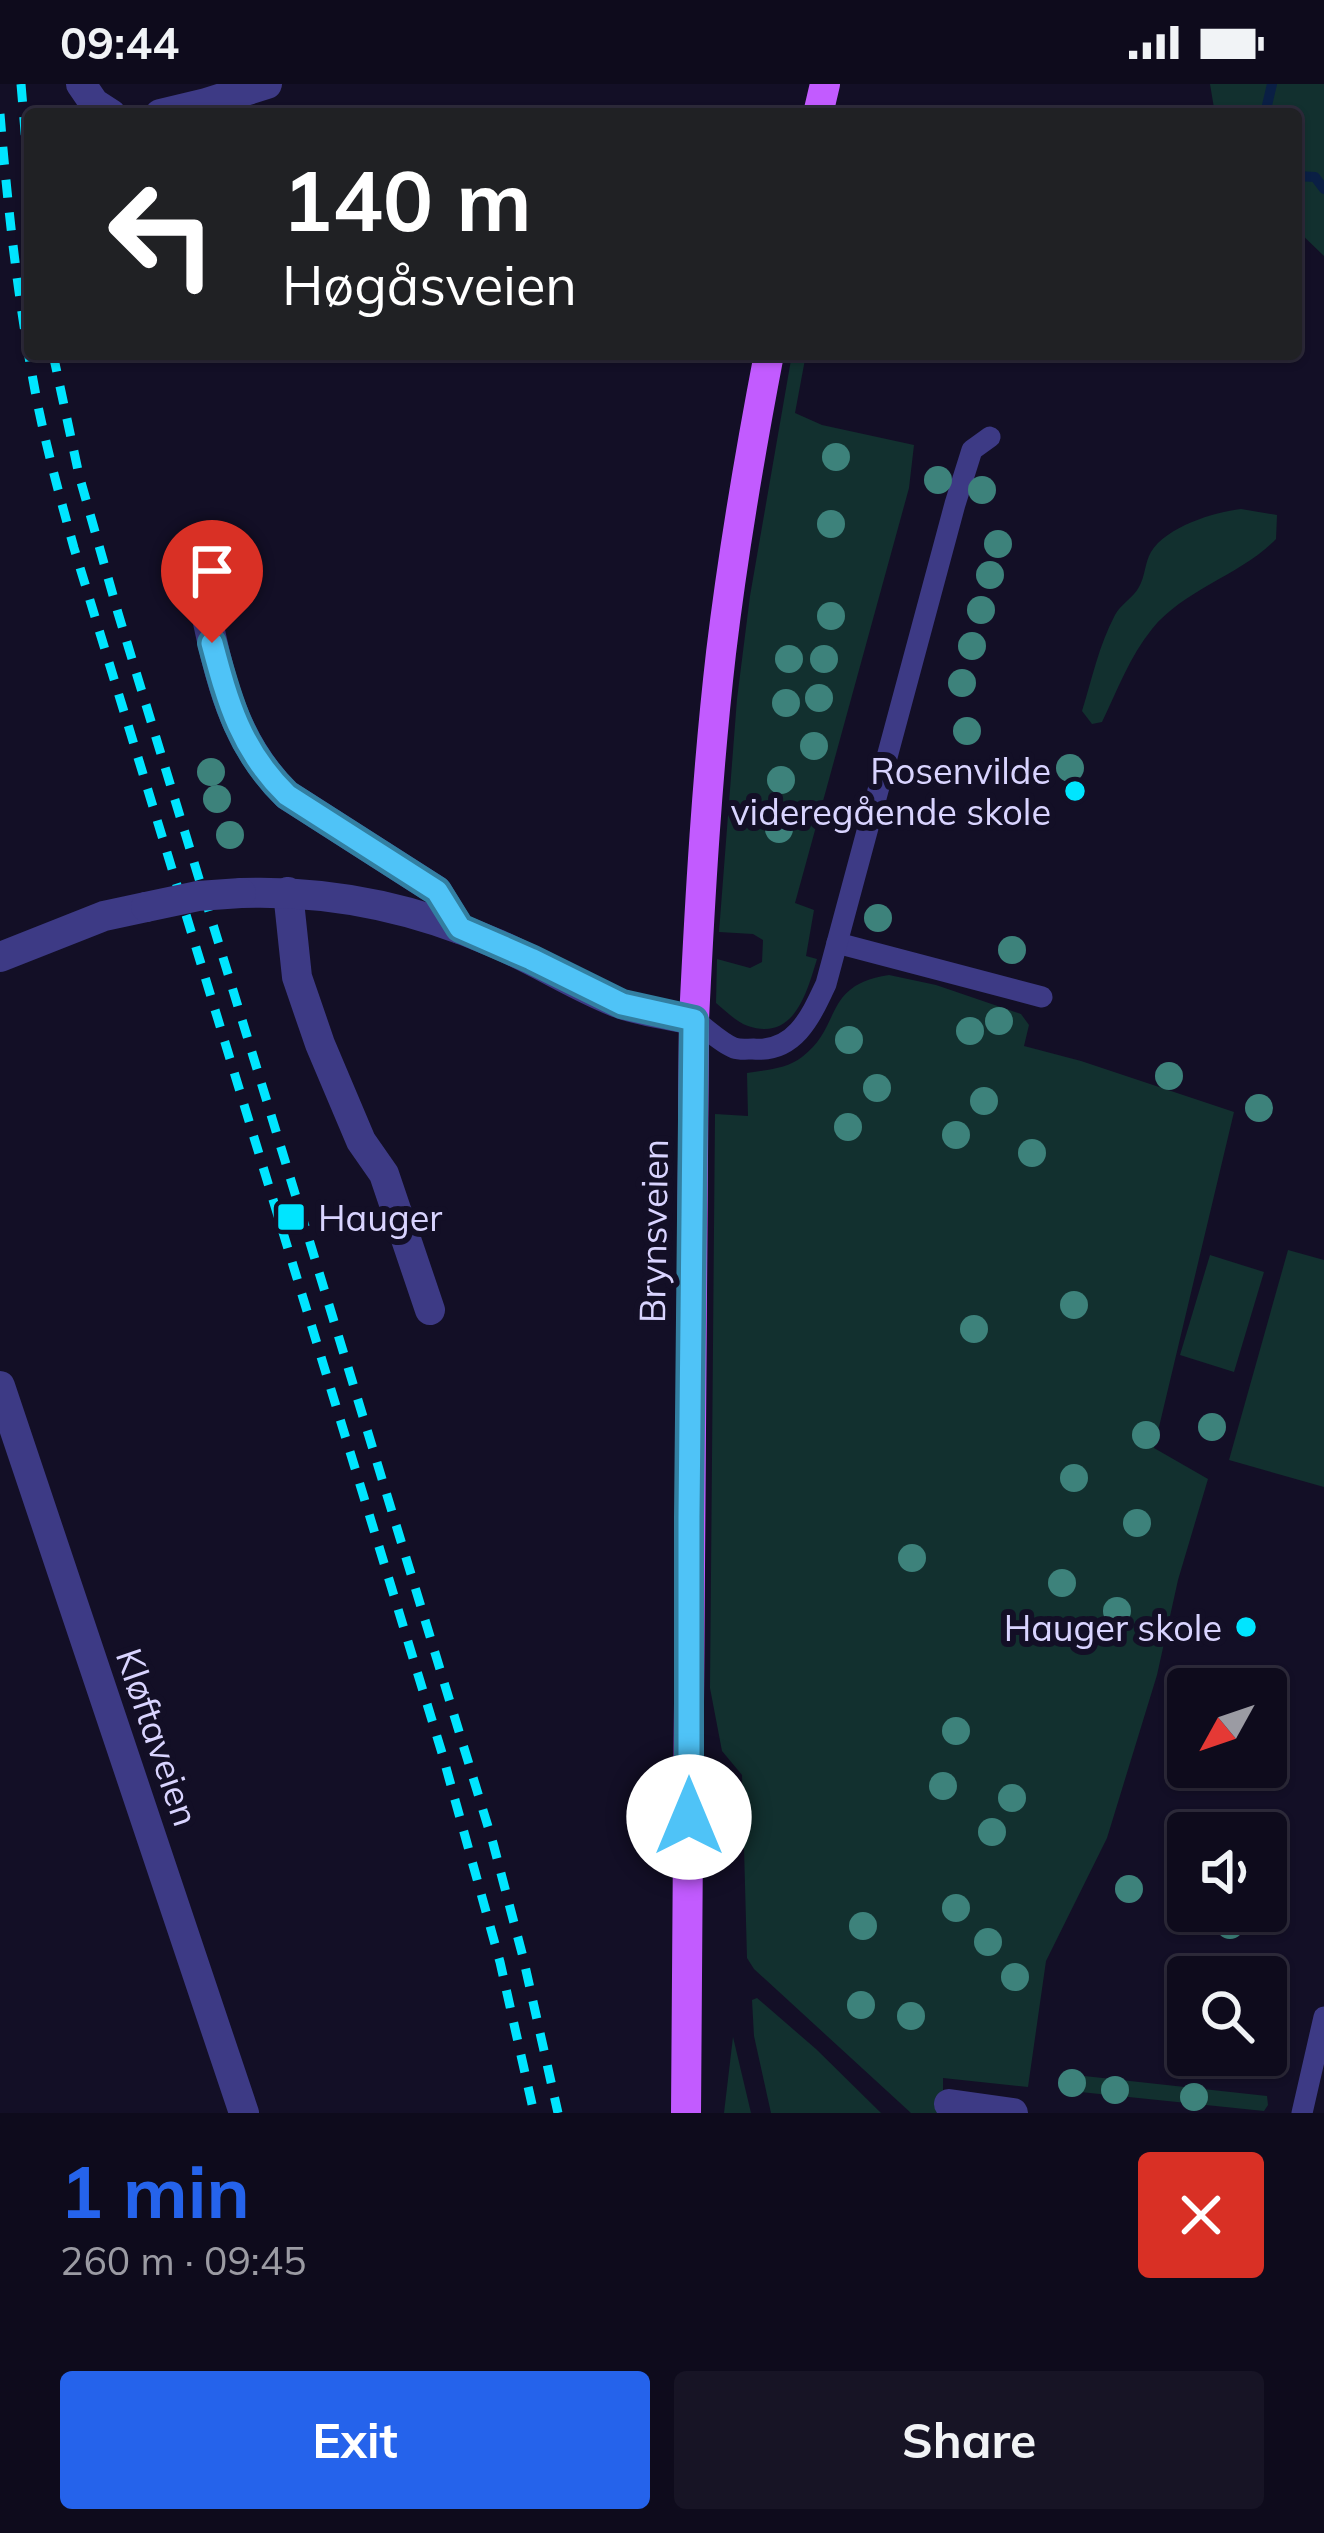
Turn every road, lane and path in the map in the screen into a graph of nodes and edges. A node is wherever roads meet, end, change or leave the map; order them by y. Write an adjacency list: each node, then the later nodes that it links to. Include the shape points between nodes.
1 (267, 84): 2 (street)
2 (181, 108)
3 (768, 360): 11 (main road, Brynsveien, via 721,653)
4 (990, 437): 8 (lane, via 972,450 955,503)
5 (204, 603): 7 (street, via 225,692 267,775 437,891)
6 (288, 892): 7 (street, via 373,903); 9 (street, bridge, via 198,896 104,916); 12 (street, via 297,977 361,1141 384,1174)
7 (460, 928): 11 (street, via 622,1004)
8 (837, 943): 10 (lane); 11 (lane, via 810,1018 780,1047 733,1048)
9 (0, 957)
10 (1042, 997)
11 (694, 1020): 17 (main road, Brynsveien)
12 (430, 1310)
13 (0, 1386): 16 (street, Kløftaveien)
14 (1324, 2017): 19 (lane)
15 (949, 2104): 18 (street)
16 (244, 2113)
17 (686, 2113)
18 (1012, 2113)
19 (1302, 2113)

